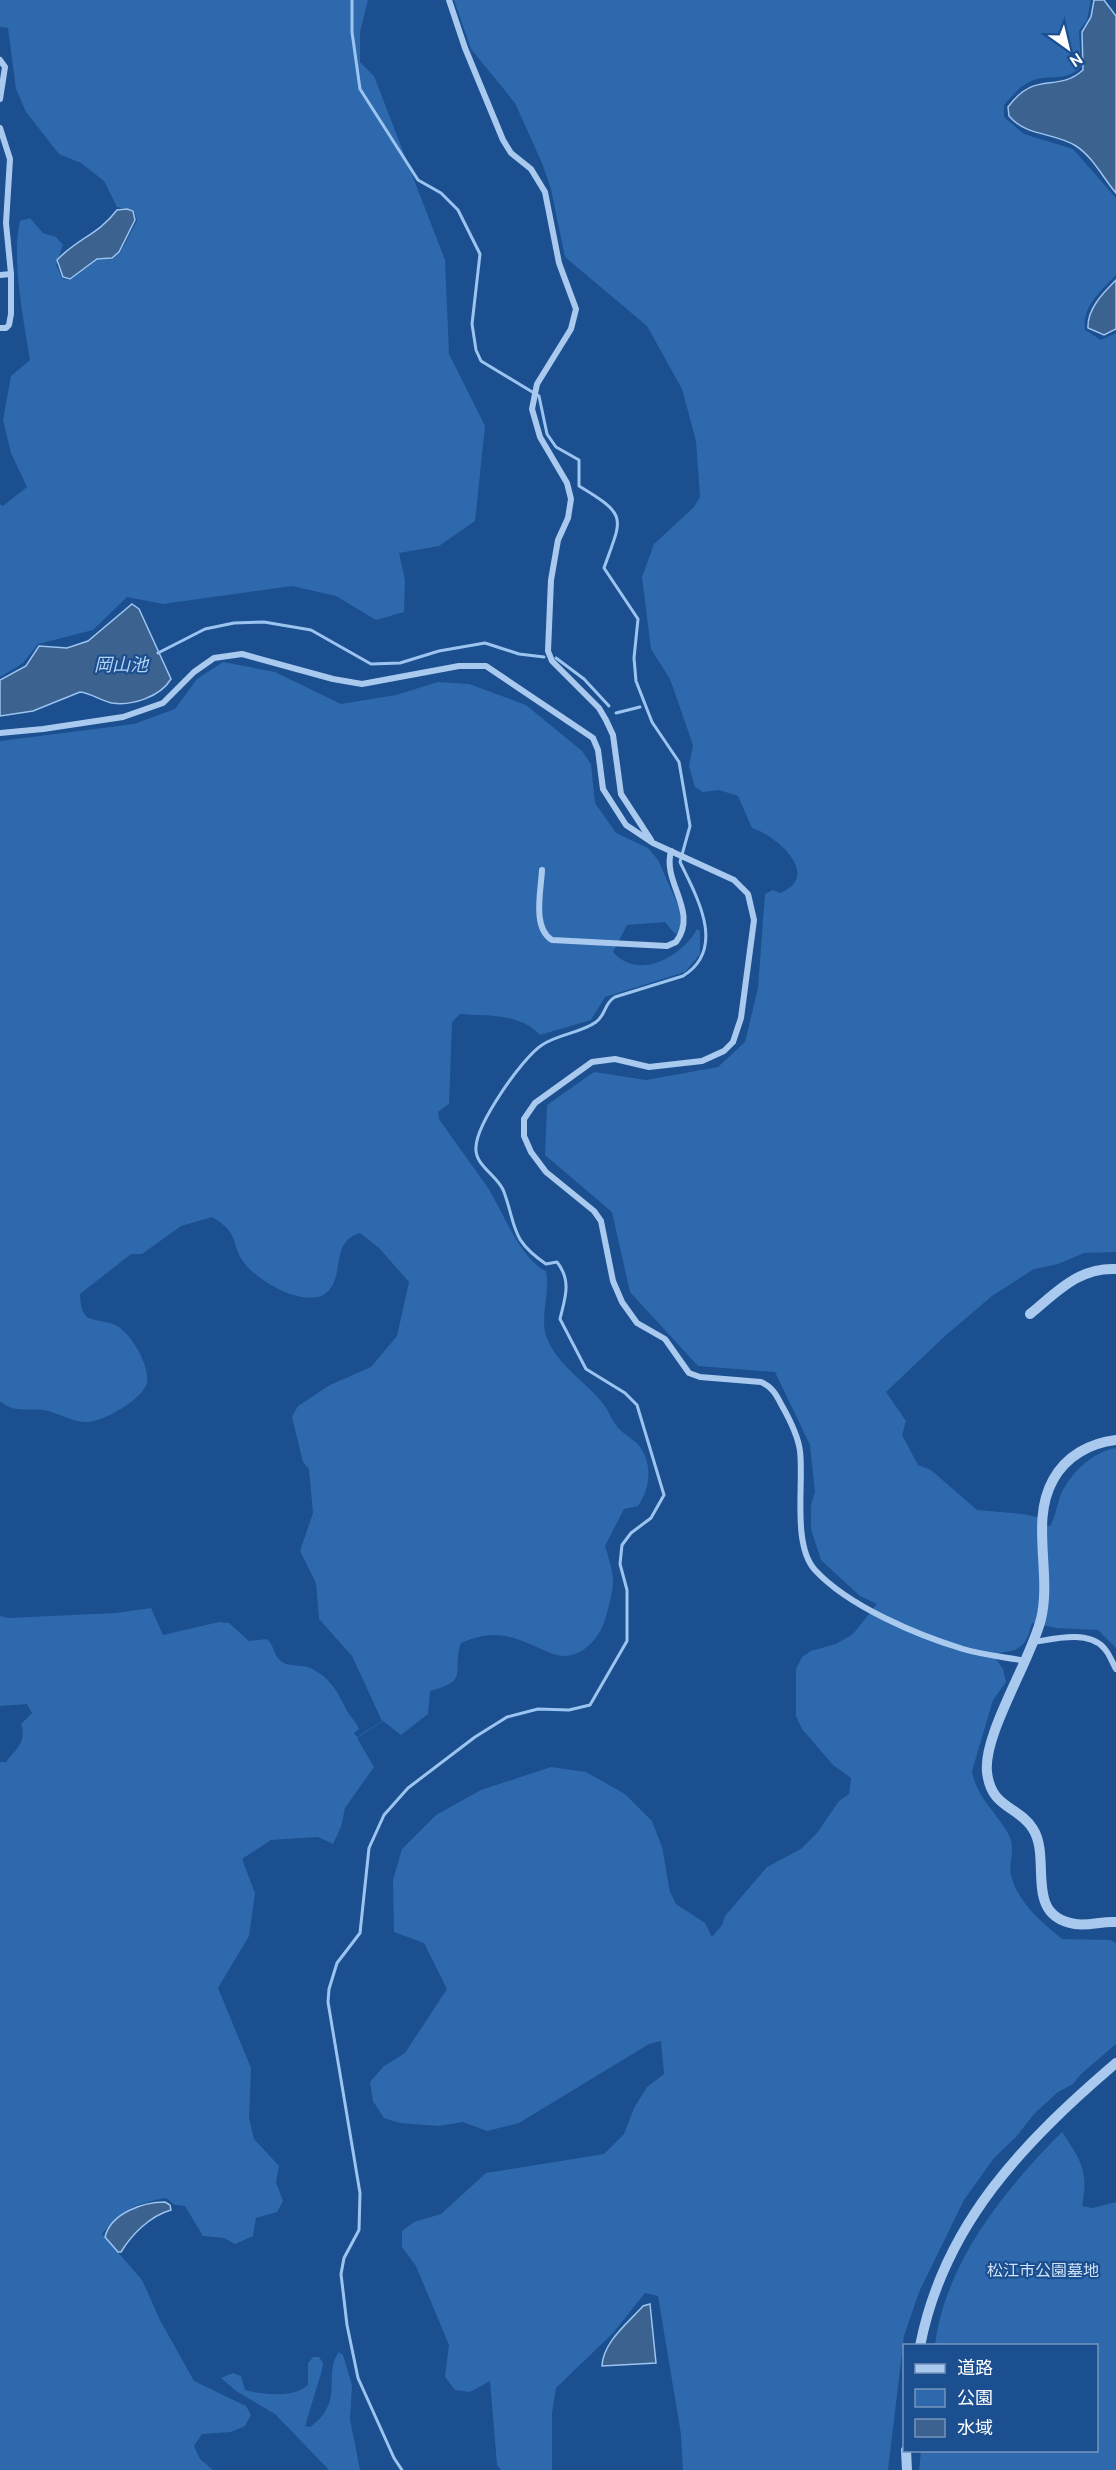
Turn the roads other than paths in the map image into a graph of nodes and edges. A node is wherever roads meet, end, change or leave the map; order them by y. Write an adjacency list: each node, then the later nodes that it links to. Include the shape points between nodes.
1 (449, 0): 12 (street, via 503,140 511,153 531,169 544,192 559,263 576,309 571,329 534,393 532,409 540,437 567,483 571,499 551,580 548,651 559,669 606,720 613,735 621,794)
2 (0, 60): 3 (street, via 5,68)
3 (0, 99)
4 (0, 128): 6 (street)
5 (0, 168): 6 (street)
6 (9, 168): 7 (street)
7 (3, 223): 8 (street)
8 (11, 274): 9 (street); 10 (street, via 10,320 6,328)
9 (0, 275)
10 (0, 328)
11 (0, 733): 12 (street, via 95,722 134,713 163,703 202,666 227,655 251,655 319,676 362,684 477,664 497,672 593,738 600,779 609,802 626,825)
12 (653, 843): 13 (street)
13 (673, 852): 14 (street, via 668,863 669,875 682,903 684,924 681,936 667,946 547,937 540,925); 19 (street, via 734,880 748,894 752,906 754,920 741,1018 733,1042 714,1057 675,1066 649,1067 615,1059 592,1062 547,1092 529,1110 523,1128 528,1144 546,1172 601,1221 613,1281 637,1323 665,1339 689,1373 761,1383 776,1393 800,1448 802,1536 815,1570 854,1599 902,1624 964,1649)
14 (542, 870)
15 (1116, 1269): 16 (street, via 1089,1271 1073,1279)
16 (1030, 1314)
17 (1116, 1440): 18 (street, via 1100,1442 1079,1452 1060,1471 1049,1490 1043,1528 1044,1604)
18 (1034, 1642): 19 (street); 20 (street, via 1091,1640 1103,1647)
19 (1026, 1661): 21 (street, via 987,1758 991,1789 1001,1803 1026,1820 1038,1837 1040,1888 1051,1910 1074,1924)
20 (1116, 1669)
21 (1116, 1922)
22 (1116, 2063): 23 (street, via 1017,2155 983,2199 960,2237 937,2289)
23 (921, 2344)
24 (906, 2452): 25 (street)
25 (907, 2470)

